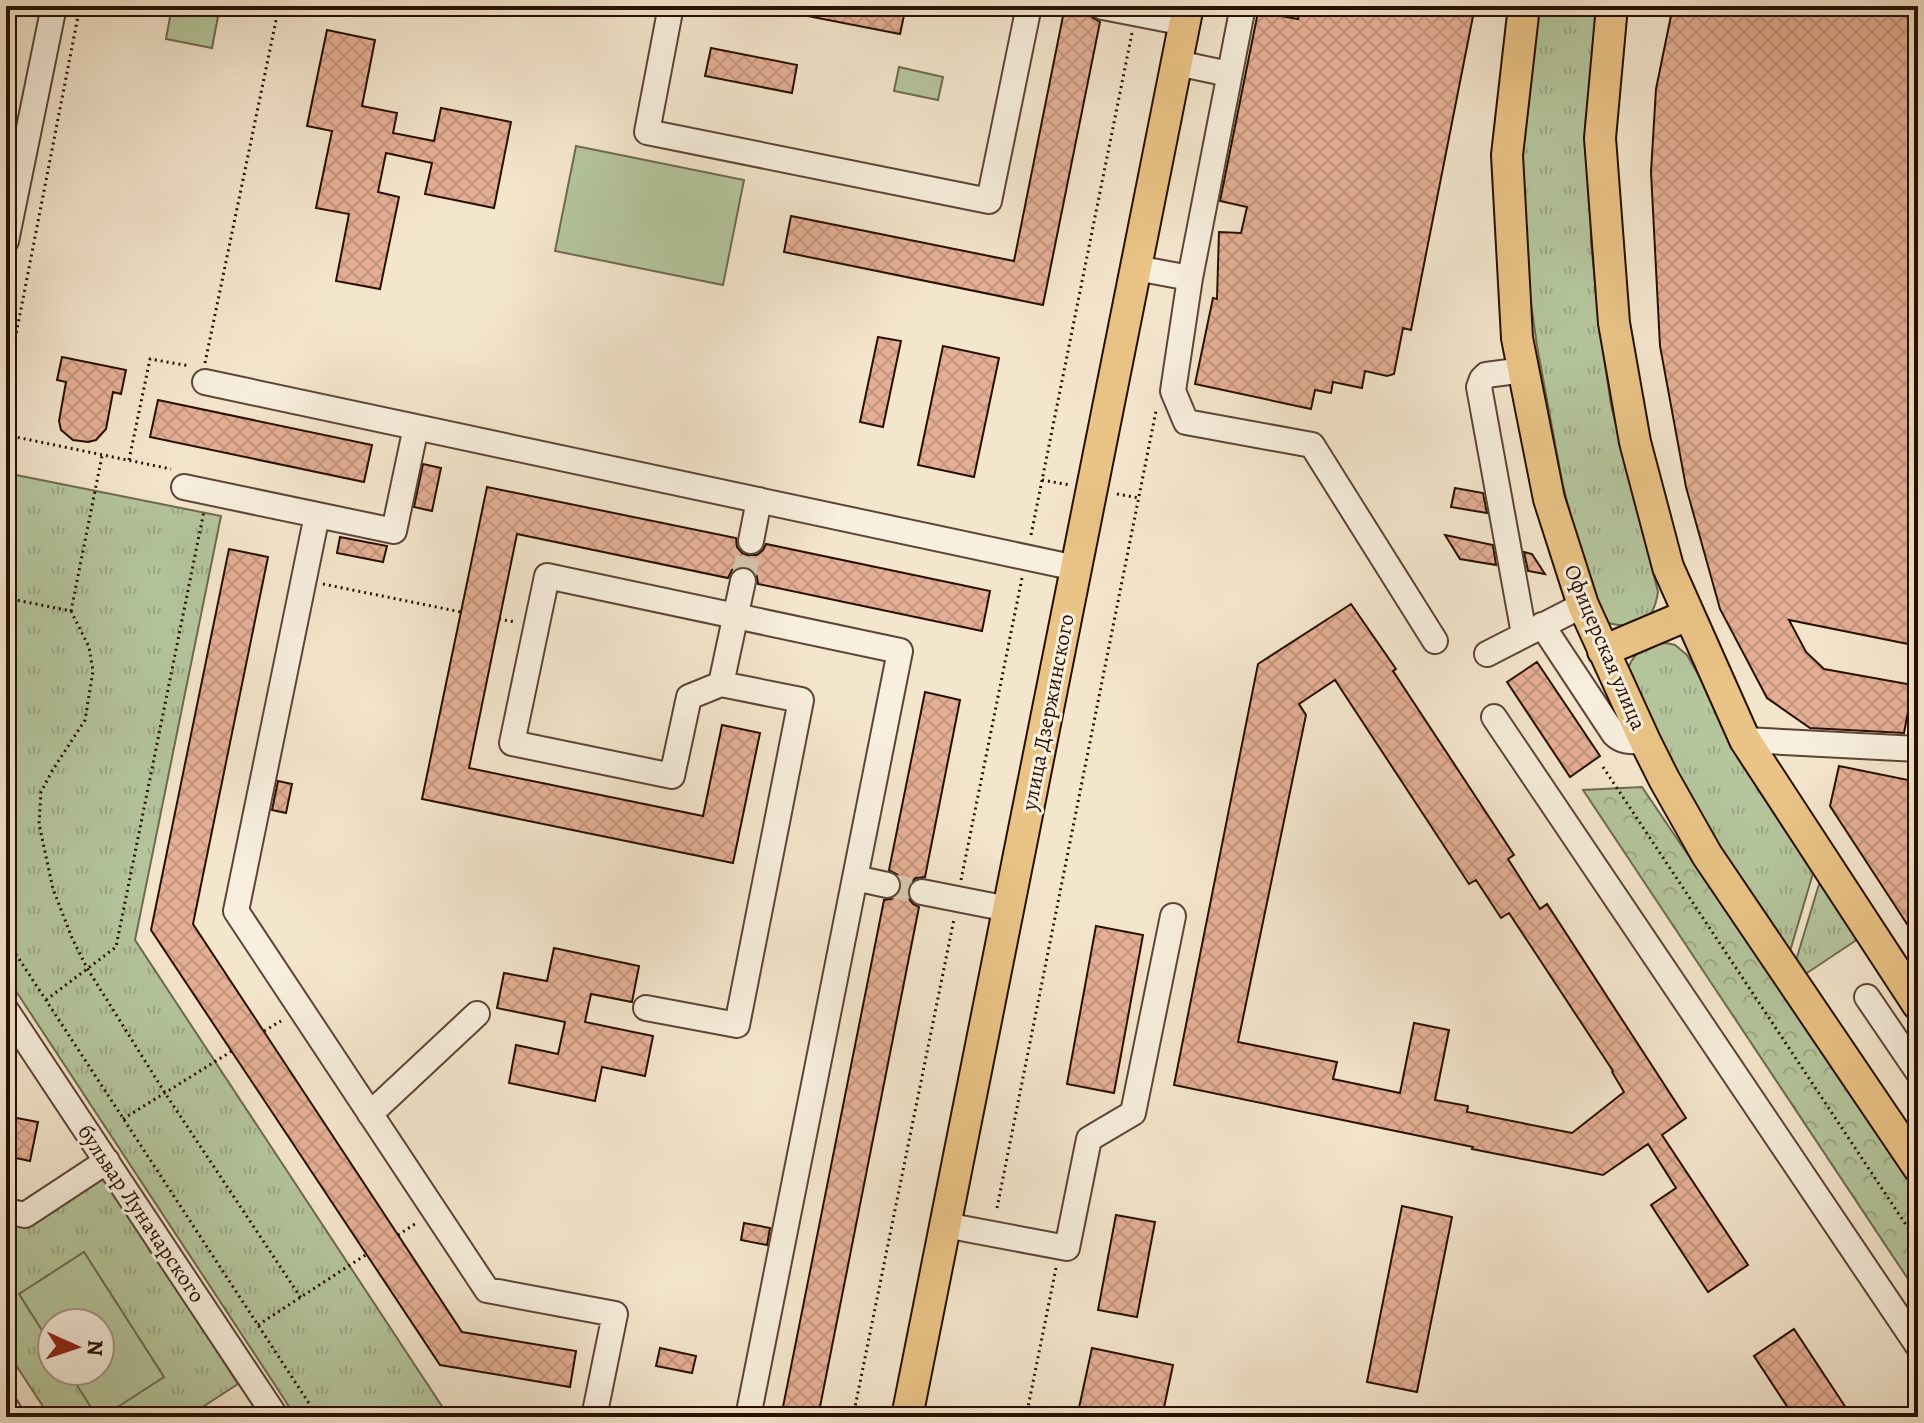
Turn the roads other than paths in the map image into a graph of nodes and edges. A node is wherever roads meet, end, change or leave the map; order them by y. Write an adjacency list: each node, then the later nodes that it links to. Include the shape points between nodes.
1 (54, 6): 11 (street)
2 (671, 6): 3 (street, via 647,132 989,201)
3 (1029, 6)
4 (1243, 6): 10 (street)
5 (1524, 6): 14 (main road, Офицерская улица, via 1507,155 1517,338)
6 (1612, 6): 24 (main road, via 1600,138 1614,323 1635,442 1668,567)
7 (1103, 7): 8 (street)
8 (1186, 14): 9 (main road, улица Дзержинского)
9 (1177, 63): 10 (street); 12 (main road, улица Дзержинского)
10 (1229, 74): 13 (street)
11 (6, 241)
12 (1136, 268): 13 (street); 21 (main road, улица Дзержинского)
13 (1190, 278): 27 (street, via 1173,391 1186,422 1312,445)
14 (1524, 370): 23 (main road, Офицерская улица, via 1549,499); 26 (street, via 1486,375 1479,387)
15 (200, 372): 16 (street)
16 (416, 427): 18 (street); 19 (street, via 394,531)
17 (190, 483): 19 (street)
18 (759, 500): 20 (street); 21 (street)
19 (317, 515): 46 (street, via 236,911)
20 (751, 541)
21 (1076, 568): 38 (main road, улица Дзержинского)
22 (743, 581): 25 (street)
23 (1583, 605): 26 (street); 28 (main road, Офицерская улица)
24 (1688, 615): 28 (main road); 32 (main road)
25 (736, 616): 30 (street); 30 (street, via 547,576 512,743 672,776 689,697); 35 (street, via 900,651)
26 (1533, 630): 29 (street); 33 (street, via 1619,739)
27 (1435, 641)
28 (1603, 651): 33 (main road, Офицерская улица)
29 (1487, 654)
30 (721, 684): 42 (street, via 801,700 737,1025)
31 (1494, 717): 51 (street)
32 (1745, 740): 34 (street); 41 (main road)
33 (1645, 741): 48 (main road, Офицерская улица, via 1707,855)
34 (1918, 749)
35 (855, 878): 36 (street); 56 (street)
36 (887, 885)
37 (922, 892): 38 (street)
38 (1008, 909): 50 (main road, улица Дзержинского)
39 (1173, 916): 50 (street, via 1133,1113 1089,1139 1067,1248)
40 (1867, 997): 45 (street)
41 (1918, 1005)
42 (646, 1008)
43 (6, 1010): 47 (street, бульвар Луначарского)
44 (477, 1014): 46 (street)
45 (1918, 1072)
46 (370, 1114): 55 (street, via 487,1290 615,1314)
47 (107, 1161): 49 (street, via 25,1215); 54 (street, бульвар Луначарского)
48 (1918, 1167)
49 (6, 1211)
50 (945, 1225): 57 (main road, улица Дзержинского)
51 (1918, 1346)
52 (6, 1407): 53 (street)
53 (12, 1417)
54 (276, 1417)
55 (594, 1417)
56 (748, 1417)
57 (907, 1417)

